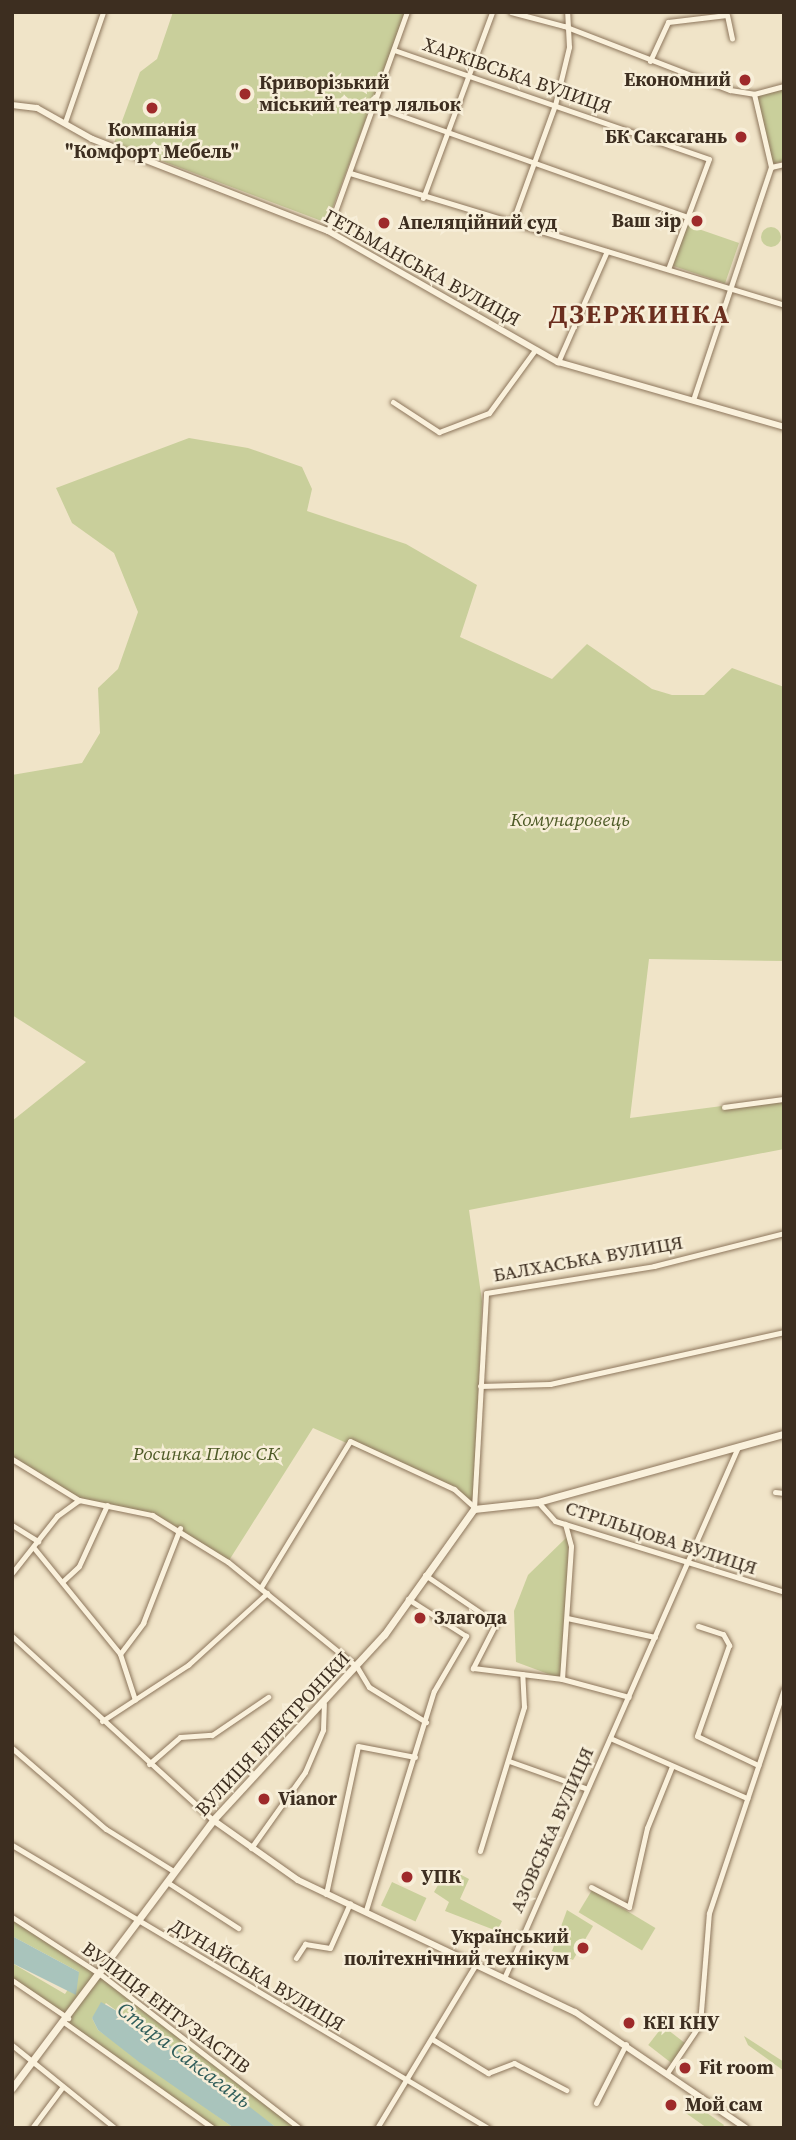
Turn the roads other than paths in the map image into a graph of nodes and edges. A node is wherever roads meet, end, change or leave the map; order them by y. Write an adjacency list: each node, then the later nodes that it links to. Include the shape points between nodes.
1 (103, 12): 16 (street)
2 (407, 12): 8 (street)
3 (492, 12): 10 (street)
4 (511, 12): 6 (street)
5 (567, 12): 6 (street)
6 (569, 28): 9 (street); 13 (street)
7 (732, 38): 9 (street, via 727,15 668,22)
8 (394, 50): 10 (street, ХАРКІВСЬКА ВУЛИЦЯ); 15 (street)
9 (650, 61): 12 (street)
10 (470, 75): 13 (street, ХАРКІВСЬКА ВУЛИЦЯ); 17 (street)
11 (784, 86): 12 (street)
12 (754, 94): 20 (street)
13 (555, 105): 18 (street); 23 (street, ХАРКІВСЬКА ВУЛИЦЯ, via 709,159)
14 (12, 106): 16 (street, ГЕТЬМАНСЬКА ВУЛИЦЯ, via 37,108)
15 (374, 106): 17 (street); 21 (street)
16 (65, 122): 25 (street, ГЕТЬМАНСЬКА ВУЛИЦЯ, via 92,139)
17 (449, 132): 18 (street); 22 (street)
18 (536, 163): 23 (street); 24 (street)
19 (784, 164): 20 (street)
20 (771, 167): 28 (street)
21 (350, 173): 22 (street); 25 (street)
22 (423, 198): 24 (street)
23 (688, 217): 27 (street)
24 (512, 223): 26 (street)
25 (328, 231): 30 (street, ГЕТЬМАНСЬКА ВУЛИЦЯ)
26 (607, 251): 27 (street); 31 (street)
27 (668, 269): 28 (street)
28 (726, 286): 29 (street); 32 (street)
29 (784, 305)
30 (534, 350): 31 (street, ГЕТЬМАНСЬКА ВУЛИЦЯ); 33 (street, via 489,413 439,432)
31 (558, 362): 32 (street, ГЕТЬМАНСЬКА ВУЛИЦЯ)
32 (693, 400): 34 (street, ГЕТЬМАНСЬКА ВУЛИЦЯ)
33 (393, 402)
34 (784, 427)
35 (784, 1099): 36 (street)
36 (724, 1107)
37 (784, 1233): 39 (street, БАЛХАСЬКА ВУЛИЦЯ, via 654,1266 486,1293)
38 (784, 1332): 39 (street, via 550,1384)
39 (480, 1387): 48 (street, БАЛХАСЬКА ВУЛИЦЯ)
40 (784, 1434): 41 (main road)
41 (738, 1447): 46 (main road); 54 (street, АЗОВСЬКА ВУЛИЦЯ)
42 (12, 1459): 45 (street)
43 (775, 1492): 44 (street)
44 (784, 1493)
45 (79, 1500): 47 (street); 52 (street)
46 (538, 1502): 48 (main road); 49 (street, СТРІЛЬЦОВА ВУЛИЦЯ, via 547,1517)
47 (107, 1505): 51 (street); 57 (street, via 79,1566)
48 (474, 1509): 56 (main road, ВУЛИЦЯ ЕЛЕКТРОНІКИ); 58 (street, via 454,1489 350,1441)
49 (565, 1524): 54 (street, СТРІЛЬЦОВА ВУЛИЦЯ); 62 (street, via 571,1546)
50 (12, 1525): 52 (street)
51 (180, 1528): 58 (street); 67 (street, via 143,1623)
52 (38, 1541): 53 (street)
53 (34, 1548): 55 (street); 57 (street)
54 (688, 1565): 60 (street, СТРІЛЬЦОВА ВУЛИЦЯ); 65 (street, АЗОВСЬКА ВУЛИЦЯ)
55 (12, 1573)
56 (425, 1575): 61 (main road, ВУЛИЦЯ ЕЛЕКТРОНІКИ); 69 (street, via 496,1623 473,1668)
57 (61, 1582): 67 (street)
58 (261, 1587): 59 (street)
59 (267, 1592): 68 (street); 74 (street, via 188,1665)
60 (784, 1592)
61 (408, 1599): 68 (main road, ВУЛИЦЯ ЕЛЕКТРОНІКИ); 77 (street, via 466,1636 442,1670)
62 (567, 1618): 65 (street); 70 (street)
63 (698, 1626): 83 (street, via 723,1634 729,1645 697,1736)
64 (12, 1636): 66 (street)
65 (655, 1637): 73 (street, АЗОВСЬКА ВУЛИЦЯ)
66 (15, 1644): 76 (street)
67 (120, 1654): 74 (street)
68 (357, 1667): 75 (main road, ВУЛИЦЯ ЕЛЕКТРОНІКИ); 77 (street, via 369,1688)
69 (522, 1674): 70 (street); 81 (street, via 527,1691)
70 (562, 1679): 73 (street)
71 (784, 1689): 83 (street)
72 (268, 1697): 82 (street, via 212,1735 180,1737)
73 (629, 1697): 78 (street, АЗОВСЬКА ВУЛИЦЯ)
74 (135, 1700): 76 (street)
75 (324, 1704): 87 (main road, ВУЛИЦЯ ЕЛЕКТРОНІКИ); 89 (street, via 323,1730 305,1772)
76 (102, 1721): 82 (street)
77 (426, 1722): 80 (street)
78 (610, 1738): 84 (street); 85 (street, АЗОВСЬКА ВУЛИЦЯ)
79 (12, 1748): 91 (street, via 106,1829)
80 (415, 1757): 94 (street, via 358,1746); 96 (street)
81 (509, 1762): 85 (street); 90 (street)
82 (149, 1764): 87 (street)
83 (758, 1765): 86 (street)
84 (672, 1766): 86 (street); 93 (street, via 647,1828 629,1907)
85 (584, 1788): 102 (street, АЗОВСЬКА ВУЛИЦЯ)
86 (747, 1798): 110 (street, via 709,1913 700,2024)
87 (214, 1820): 89 (street); 91 (main road, ВУЛИЦЯ ЕЛЕКТРОНІКИ)
88 (12, 1845): 98 (street, ДУНАЙСЬКА ВУЛИЦЯ)
89 (251, 1848): 94 (street)
90 (480, 1851)
91 (175, 1872): 92 (main road, ВУЛИЦЯ ЕЛЕКТРОНІКИ)
92 (167, 1882): 98 (main road, ВУЛИЦЯ ЕЛЕКТРОНІКИ); 99 (street)
93 (591, 1887)
94 (326, 1894): 95 (street)
95 (350, 1903): 96 (street); 100 (street, via 330,1948 305,1944)
96 (366, 1910): 101 (street)
97 (12, 1917): 103 (street, ВУЛИЦЯ ЕНТУЗІАСТІВ)
98 (138, 1922): 103 (main road, ВУЛИЦЯ ЕЛЕКТРОНІКИ); 111 (street, ДУНАЙСЬКА ВУЛИЦЯ)
99 (238, 1928)
100 (296, 1958)
101 (477, 1962): 102 (street); 106 (street)
102 (505, 1976): 108 (street)
103 (97, 1977): 105 (main road, ВУЛИЦЯ ЕЛЕКТРОНІКИ); 119 (street, ВУЛИЦЯ ЕНТУЗІАСТІВ)
104 (12, 1980): 105 (street)
105 (67, 2020): 109 (main road, ВУЛИЦЯ ЕЛЕКТРОНІКИ); 118 (street)
106 (432, 2039): 111 (street); 114 (street, via 488,2073 514,2063)
107 (12, 2045): 109 (street)
108 (625, 2045): 110 (street); 115 (street)
109 (35, 2061): 112 (main road, ВУЛИЦЯ ЕЛЕКТРОНІКИ); 113 (street)
110 (667, 2073): 122 (street)
111 (404, 2082): 120 (street); 121 (street, ДУНАЙСЬКА ВУЛИЦЯ)
112 (12, 2088)
113 (61, 2089): 116 (street); 117 (street)
114 (566, 2090)
115 (596, 2103)
116 (32, 2128)
117 (116, 2128)
118 (214, 2128)
119 (299, 2128)
120 (377, 2128)
121 (488, 2128)
122 (746, 2128)

